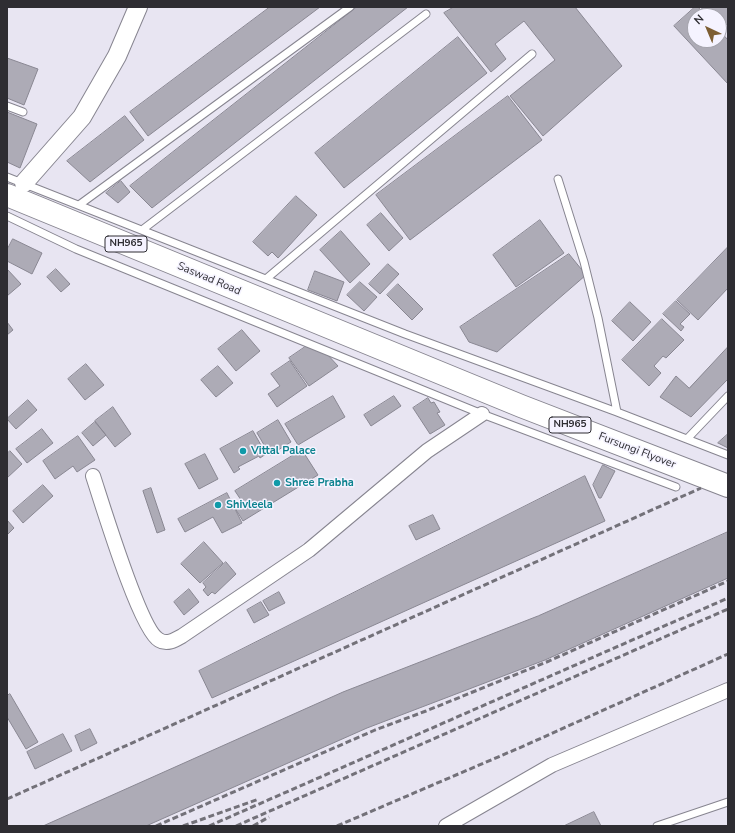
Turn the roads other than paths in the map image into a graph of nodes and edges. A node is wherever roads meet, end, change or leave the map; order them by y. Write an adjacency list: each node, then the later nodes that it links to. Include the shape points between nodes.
1 (138, 7): 9 (street, via 117,56 82,117)
2 (350, 7): 10 (lane)
3 (426, 14): 12 (lane)
4 (532, 54): 13 (lane)
5 (7, 106): 6 (lane)
6 (23, 112)
7 (7, 177): 9 (lane)
8 (558, 179): 16 (lane, via 593,297)
9 (16, 189): 10 (lane); 14 (highway, Saswad Road / NH965)
10 (79, 205): 12 (lane)
11 (7, 216): 17 (lane, via 76,249)
12 (142, 230): 13 (lane)
13 (266, 279): 16 (lane, via 405,334)
14 (412, 361): 21 (highway, Fursungi Flyover / NH965)
15 (728, 396): 18 (lane)
16 (617, 412): 18 (lane)
17 (482, 414): 20 (street, via 427,451 308,550 182,636 169,642 159,641 152,634 139,611); 22 (lane)
18 (687, 439): 19 (lane)
19 (728, 455)
20 (92, 476)
21 (728, 486)
22 (676, 487)
23 (728, 690): 25 (street, via 552,765)
24 (728, 802): 26 (lane)
25 (446, 826)
26 (657, 826)

